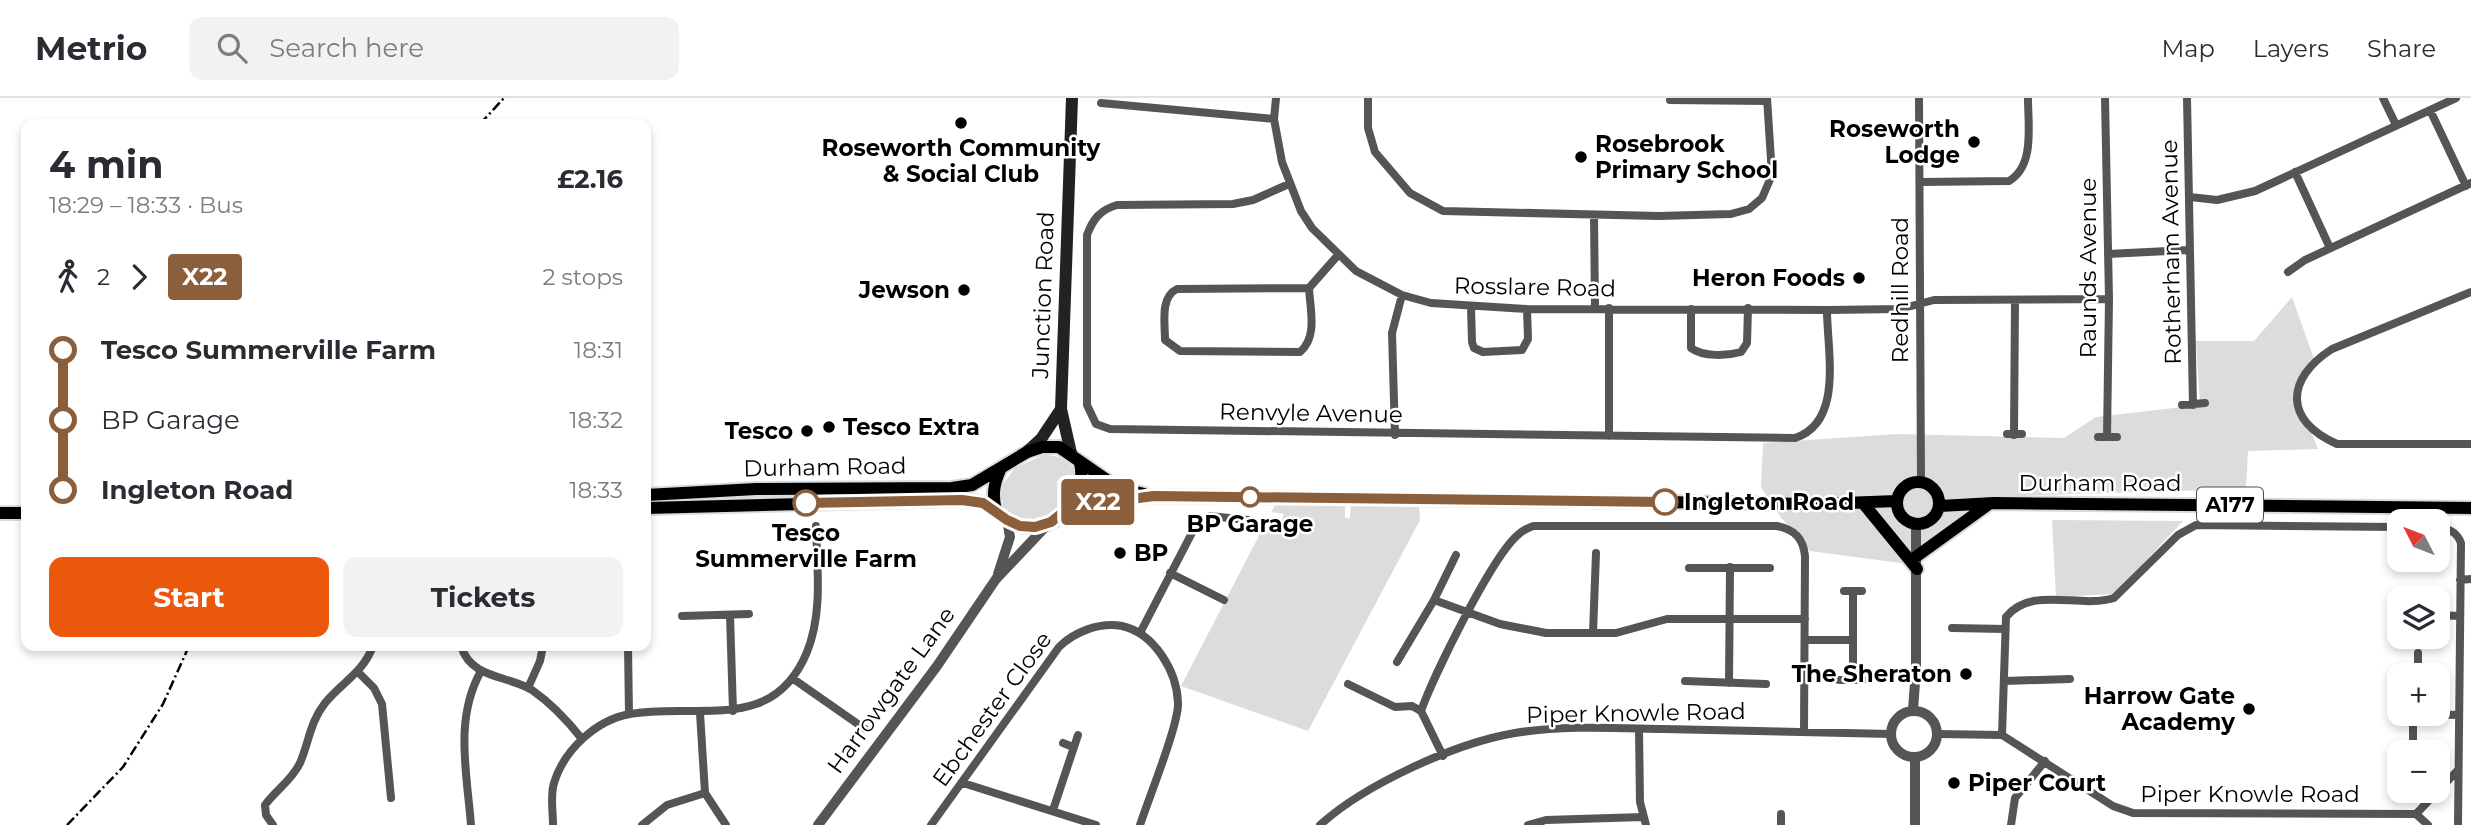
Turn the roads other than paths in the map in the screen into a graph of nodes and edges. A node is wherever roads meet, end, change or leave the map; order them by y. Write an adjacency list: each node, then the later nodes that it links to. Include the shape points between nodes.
1 (1072, 98): 43 (main road, Junction Road)
2 (1276, 98): 14 (street, Rosslare Road)
3 (1368, 98): 21 (street, via 1368,128 1375,152 1401,185 1428,205 1473,214)
4 (1919, 98): 17 (street, Redhill Road)
5 (2028, 98): 17 (street, via 2026,161 2020,175 2009,181)
6 (2105, 98): 24 (street, Raunds Avenue)
7 (2187, 98): 20 (street, Rotherham Avenue)
8 (2383, 98): 15 (street)
9 (2456, 98): 13 (street)
10 (1767, 99): 11 (street); 21 (street, via 1772,175 1762,198 1749,209 1731,215)
11 (1670, 103)
12 (1101, 104): 14 (street)
13 (2430, 110): 15 (street); 19 (street)
14 (1274, 119): 18 (street, Rosslare Road)
15 (2396, 125): 16 (street)
16 (2295, 172): 20 (street, via 2236,197); 22 (street)
17 (1920, 182): 32 (street, Redhill Road)
18 (1289, 184): 25 (street, Rosslare Road, via 1312,228); 44 (street, Renvyle Avenue, via 1233,204 1116,205 1093,220 1087,234 1084,368 1089,416 1110,429)
19 (2468, 185): 22 (street)
20 (2190, 197): 23 (street, Rotherham Avenue)
21 (1594, 215): 34 (street)
22 (2330, 248): 26 (street)
23 (2188, 250): 24 (street); 42 (street, Rotherham Avenue)
24 (2108, 254): 30 (street, Raunds Avenue)
25 (1338, 255): 27 (street); 29 (street, Rosslare Road, via 1356,271)
26 (2288, 272)
27 (1309, 288): 27 (street, via 1311,336 1300,352 1180,351 1165,340 1166,300 1177,289)
28 (2471, 292): 48 (street, via 2332,349 2312,362 2303,375 2297,405 2319,436 2337,444)
29 (1402, 295): 33 (street, Rosslare Road); 44 (street, via 1392,333)
30 (2109, 299): 31 (street, Rosslare Road); 47 (street, Raunds Avenue, via 2103,437)
31 (2015, 301): 32 (street, Rosslare Road, via 1934,300); 45 (street)
32 (1919, 304): 39 (street, Rosslare Road, via 1900,309); 52 (street, Redhill Road)
33 (1471, 307): 36 (street, Rosslare Road); 36 (street, via 1472,342 1483,352 1522,350 1528,339)
34 (1595, 308): 35 (street, Rosslare Road); 36 (street, Rosslare Road)
35 (1609, 308): 37 (street, Rosslare Road); 46 (street)
36 (1527, 309)
37 (1691, 309): 38 (street, Rosslare Road); 38 (street, via 1691,348 1702,354 1741,352)
38 (1748, 309): 39 (street, Rosslare Road)
39 (1827, 310): 46 (street, Renvyle Avenue, via 1827,404 1807,434 1795,438)
40 (2205, 403): 42 (street)
41 (2182, 405): 42 (street)
42 (2193, 405)
43 (1061, 409): 49 (main road, Junction Road); 50 (main road, Junction Road)
44 (1395, 435): 46 (street, Renvyle Avenue)
45 (2014, 435)
46 (1609, 436)
47 (2117, 437)
48 (2471, 444)
49 (1027, 452): 50 (main road, via 1050,447); 51 (main road, Durham Road)
50 (1075, 458): 54 (main road, via 1117,487); 59 (main road, via 1083,476 1080,495)
51 (1001, 470): 53 (main road, Durham Road, via 972,485 952,488); 62 (main road, via 994,484)
52 (1921, 481): 55 (main road, via 1903,488); 58 (main road, via 1936,491)
53 (651, 495)
54 (1154, 496): 56 (main road); 59 (main road)
55 (1897, 501): 56 (main road); 67 (main road, via 1904,519)
56 (1863, 503): 74 (main road)
57 (1989, 503): 58 (main road, Durham Road / A177); 61 (main road, Durham Road / A177); 74 (main road)
58 (1940, 506): 67 (main road, via 1930,521)
59 (1070, 507): 66 (main road)
60 (651, 508): 62 (main road, Durham Road, via 962,500)
61 (2471, 508)
62 (996, 510): 65 (main road, Durham Road)
63 (0, 513): 64 (main road)
64 (21, 513)
65 (1007, 520): 66 (main road, via 1035,527); 79 (street, Harrowgate Lane, via 1010,537)
66 (1051, 522): 79 (street, Harrowgate Lane)
67 (1916, 524): 74 (street)
68 (816, 526): 108 (street, via 815,622 807,652)
69 (2387, 527): 94 (street, via 2196,525 2178,535 2113,598 2030,600 2015,606 2006,617)
70 (1260, 528): 78 (street, via 1248,520 1210,516 1195,527)
71 (2450, 532): 80 (street, via 2458,536)
72 (1596, 553): 96 (street)
73 (1456, 555): 84 (street)
74 (1917, 563): 119 (street)
75 (1730, 567): 76 (street); 77 (street); 91 (street)
76 (1689, 568)
77 (1770, 568)
78 (1170, 573): 83 (street); 95 (street)
79 (996, 579): 147 (street, Harrowgate Lane)
80 (2460, 579): 81 (street); 90 (street)
81 (2471, 579)
82 (1853, 591): 98 (street)
83 (1224, 600)
84 (1434, 600): 85 (street); 104 (street)
85 (1469, 613): 92 (street, via 1499,558 1518,534 1533,526 1777,526 1789,529 1804,545); 96 (street, via 1521,630); 121 (street, via 1431,682)
86 (749, 614): 87 (street)
87 (730, 615): 88 (street); 120 (street)
88 (682, 616)
89 (2450, 616): 90 (street)
90 (2459, 616): 125 (street)
91 (1730, 619): 92 (street); 96 (street, via 1667,619 1639,629); 115 (street)
92 (1805, 619): 97 (street)
93 (1952, 628): 94 (street)
94 (2005, 629): 114 (street)
95 (1140, 633): 140 (street, Ebchester Close, via 1120,626 1070,636); 155 (street, via 1165,658 1178,705)
96 (1593, 633)
97 (1805, 640): 98 (street); 128 (street)
98 (1853, 640): 111 (street)
99 (371, 651): 107 (street)
100 (464, 651): 106 (street)
101 (541, 651): 118 (street)
102 (628, 651): 123 (street)
103 (2418, 653): 105 (street)
104 (1397, 662)
105 (2418, 663)
106 (481, 671): 118 (street); 149 (street, via 464,719)
107 (358, 672): 142 (street, via 382,704); 148 (street, via 325,703 310,727 293,776 265,805)
108 (792, 678): 120 (street, via 762,702); 126 (street)
109 (2070, 679): 114 (street)
110 (1839, 680): 111 (street)
111 (1853, 680): 112 (street)
112 (1863, 680)
113 (1685, 681): 115 (street)
114 (2004, 681): 132 (street)
115 (1729, 683): 117 (street)
116 (1348, 684): 121 (street, via 1395,707 1412,706)
117 (1766, 684)
118 (528, 688): 133 (street, via 560,712)
119 (1913, 710): 130 (street, via 1898,717); 131 (street, via 1929,716)
120 (733, 711): 122 (street)
121 (1421, 711): 136 (street)
122 (700, 713): 123 (street); 141 (street)
123 (629, 714): 133 (street)
124 (2450, 715): 125 (street)
125 (2459, 715): 139 (street)
126 (865, 729)
127 (1639, 729): 128 (street, Piper Knowle Road); 136 (street, Piper Knowle Road, via 1558,728 1512,734); 146 (street)
128 (1804, 731): 130 (street, Piper Knowle Road)
129 (1078, 734): 135 (street)
130 (1891, 734): 137 (street, via 1899,752)
131 (1937, 734): 132 (street); 137 (street, via 1931,750)
132 (2002, 735): 138 (street, Piper Knowle Road)
133 (582, 739): 150 (street, via 554,783)
134 (1063, 743): 135 (street)
135 (1073, 747): 143 (street)
136 (1443, 756): 156 (street, Piper Knowle Road, via 1366,791)
137 (1915, 757): 159 (street)
138 (2045, 761): 145 (street, Piper Knowle Road, via 2113,806 2133,813); 160 (street, via 2015,798)
139 (2458, 770): 145 (street); 162 (street)
140 (962, 783): 143 (street); 153 (street, Ebchester Close)
141 (705, 793): 151 (street, via 667,805); 152 (street)
142 (391, 798)
143 (1053, 810): 154 (street)
144 (1781, 814): 158 (street)
145 (2416, 814): 161 (street)
146 (1644, 821): 157 (street, via 1546,820)
147 (822, 824)
148 (273, 825)
149 (471, 825)
150 (553, 825)
151 (642, 825)
152 (726, 825)
153 (931, 825)
154 (1096, 825)
155 (1140, 825)
156 (1320, 825)
157 (1528, 825)
158 (1781, 825)
159 (1915, 825)
160 (2011, 825)
161 (2428, 825)
162 (2458, 825)

